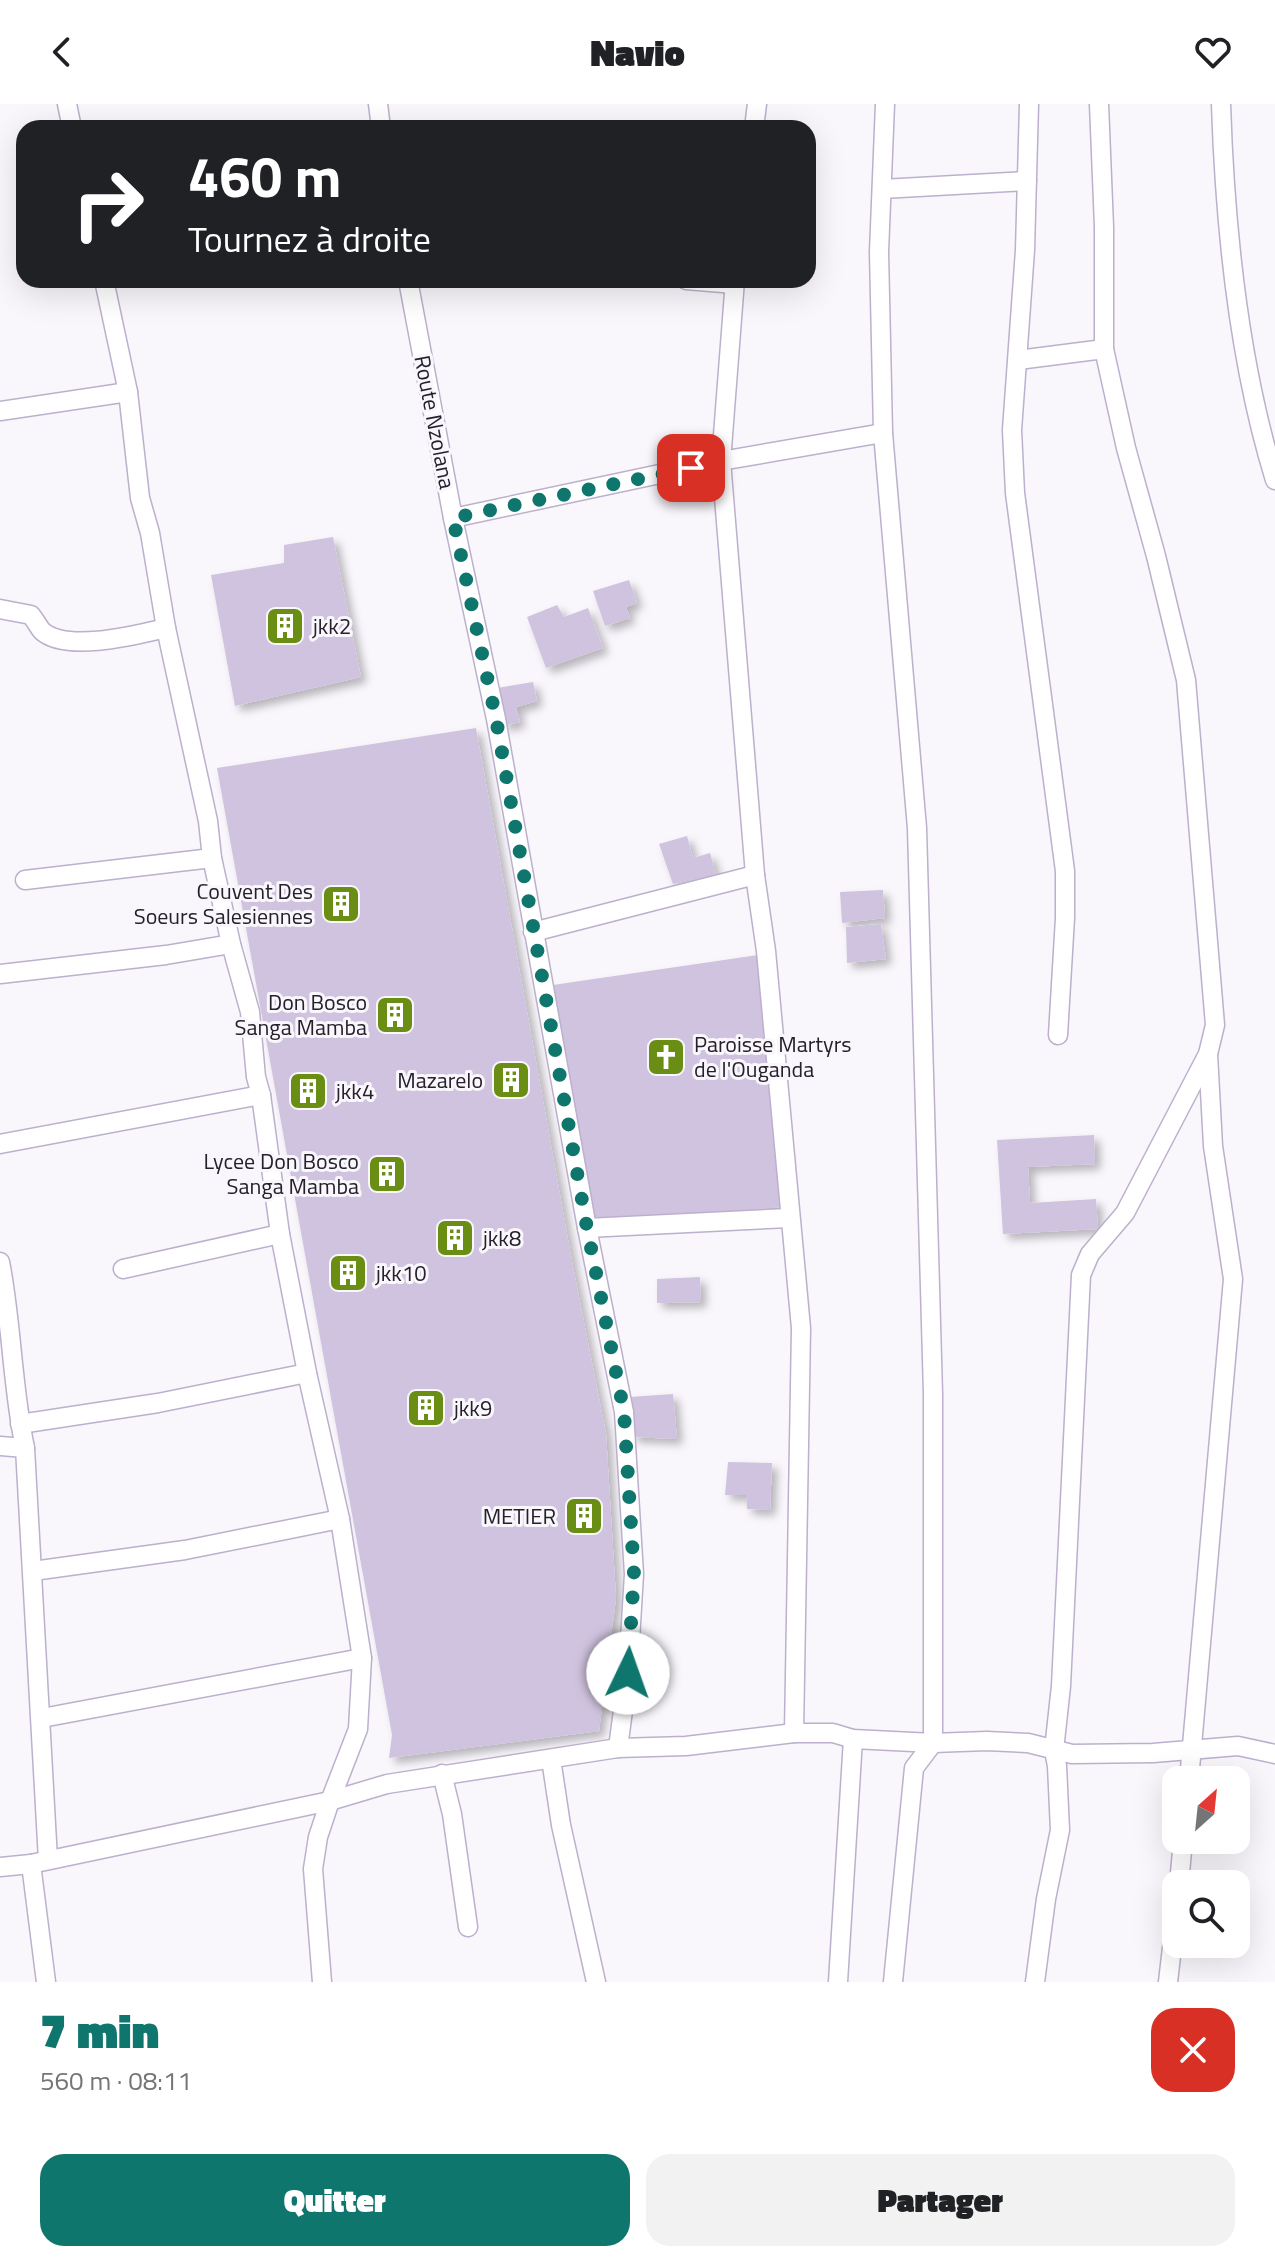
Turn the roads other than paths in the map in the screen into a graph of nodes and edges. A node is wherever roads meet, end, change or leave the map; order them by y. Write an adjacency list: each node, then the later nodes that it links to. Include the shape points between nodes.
1 (885, 104): 6 (street)
2 (1029, 104): 5 (street)
3 (1099, 104): 10 (street)
4 (1221, 104): 16 (street, via 1223,184 1244,349)
5 (1027, 181): 6 (street); 11 (street)
6 (882, 189): 14 (street)
7 (106, 288): 12 (street)
8 (410, 288): 17 (street, Route Nzolana)
9 (735, 288): 15 (street)
10 (1104, 349): 11 (street); 27 (street, via 1186,680 1214,996)
11 (1018, 360): 26 (street, via 1012,430 1015,493 1065,871)
12 (128, 392): 13 (street); 19 (street, via 140,498)
13 (0, 411)
14 (883, 433): 15 (street); 45 (street, via 917,828 933,1394)
15 (721, 461): 17 (street); 21 (street)
16 (1275, 480)
17 (453, 518): 23 (street, Route Nzolana, via 496,719)
18 (0, 609): 19 (street, via 31,615 43,631 71,640 99,641)
19 (166, 628): 20 (street)
20 (212, 858): 22 (street); 24 (street)
21 (755, 875): 23 (street); 30 (street)
22 (25, 880)
23 (533, 932): 31 (street, Route Nzolana)
24 (231, 944): 25 (street); 28 (street, via 250,1012)
25 (0, 974)
26 (1058, 1035)
27 (1208, 1054): 47 (street, via 1213,1146 1233,1279); 48 (street, via 1125,1213 1090,1254 1081,1275)
28 (261, 1095): 29 (street); 32 (street)
29 (0, 1144)
30 (789, 1218): 31 (street); 43 (street, via 801,1328)
31 (587, 1228): 46 (street, Route Nzolana, via 624,1412 634,1574)
32 (280, 1234): 34 (street); 35 (street)
33 (0, 1262): 36 (street)
34 (123, 1269)
35 (307, 1373): 36 (street); 39 (street)
36 (20, 1424): 38 (street)
37 (0, 1446): 38 (street)
38 (25, 1448): 40 (street)
39 (340, 1519): 40 (street, via 185,1550); 41 (street)
40 (33, 1571): 42 (street)
41 (362, 1658): 42 (street); 53 (street, via 358,1729)
42 (42, 1718): 54 (street)
43 (794, 1733): 44 (street); 46 (street)
44 (853, 1739): 45 (street); 61 (street)
45 (933, 1743): 48 (street, via 1028,1743); 62 (street, via 914,1768)
46 (618, 1748): 50 (street)
47 (1192, 1748): 48 (street, via 1072,1754); 49 (street, via 1238,1746); 51 (street)
48 (1054, 1750): 63 (street, via 1060,1830)
49 (1275, 1754)
50 (551, 1759): 52 (street); 60 (street)
51 (1190, 1766)
52 (442, 1774): 53 (street); 56 (street)
53 (330, 1801): 54 (street); 59 (street, via 313,1869)
54 (40, 1862): 55 (street); 58 (street)
55 (0, 1867)
56 (468, 1927)
57 (1171, 1958): 64 (street)
58 (46, 1982)
59 (322, 1982)
60 (596, 1982)
61 (838, 1982)
62 (893, 1982)
63 (1035, 1982)
64 (1168, 1982)

